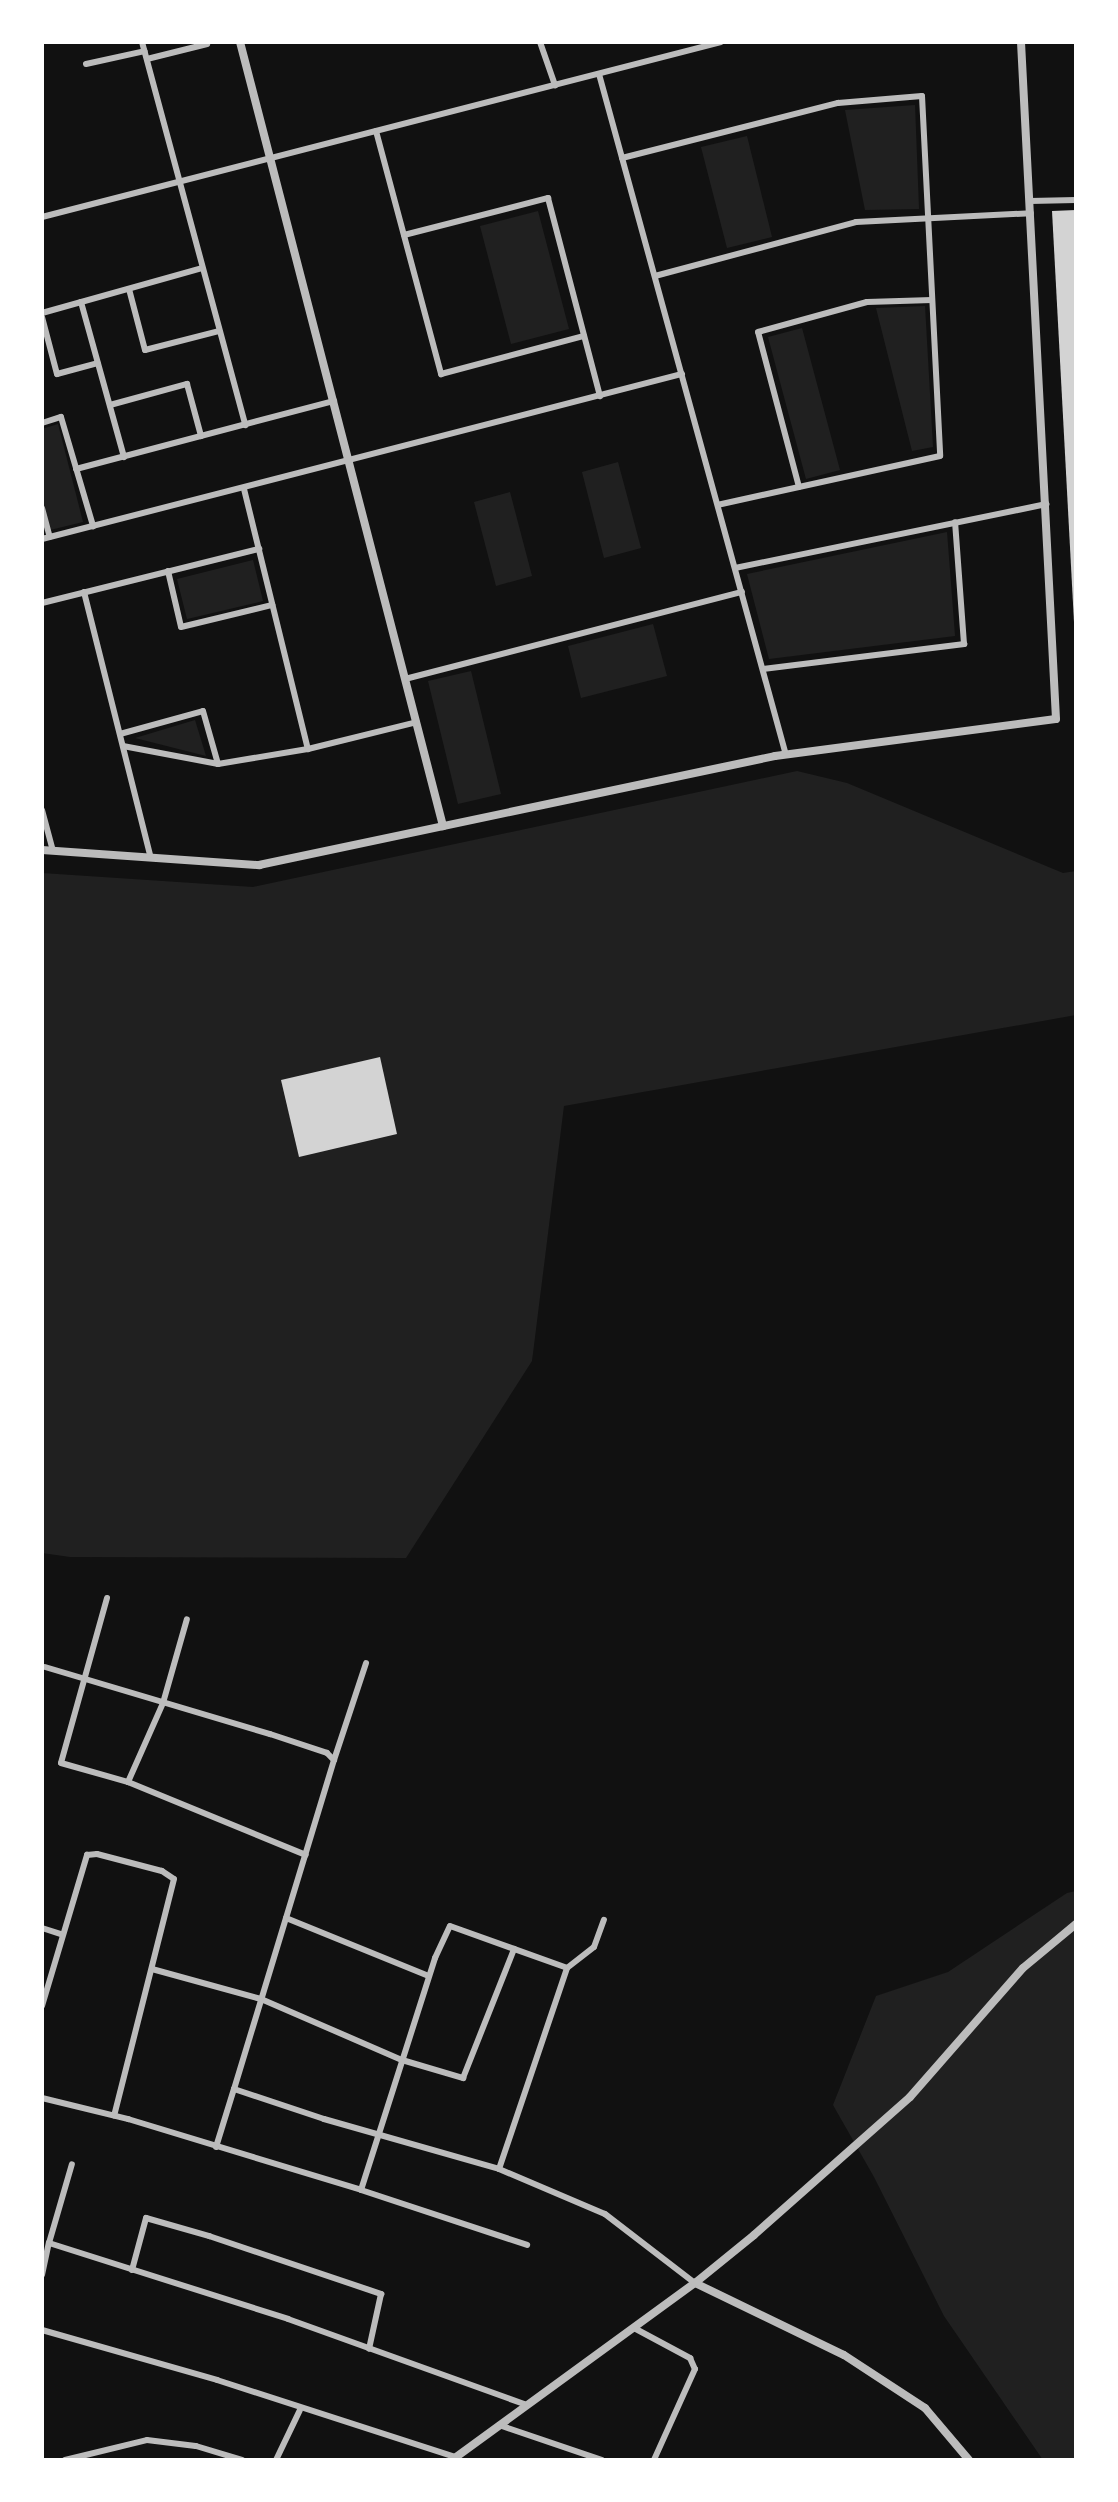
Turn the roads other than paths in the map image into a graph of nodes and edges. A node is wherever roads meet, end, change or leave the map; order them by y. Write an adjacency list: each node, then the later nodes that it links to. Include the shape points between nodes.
1 (142, 42): 7 (street)
2 (240, 42): 12 (street)
3 (540, 42): 10 (street)
4 (721, 42): 9 (street)
5 (1021, 42): 16 (street)
6 (207, 44): 7 (street)
7 (146, 55): 8 (street); 14 (street)
8 (86, 64)
9 (599, 74): 10 (street); 13 (street)
10 (555, 85): 11 (street)
11 (376, 131): 12 (street); 20 (street)
12 (271, 158): 14 (street); 32 (street)
13 (622, 158): 19 (street, via 838,103 922,96); 22 (street)
14 (179, 182): 18 (street); 21 (street)
15 (1076, 200): 16 (street)
16 (1030, 201): 17 (street)
17 (1031, 213): 19 (street); 42 (street)
18 (42, 217)
19 (928, 218): 22 (street, via 856,222); 24 (street)
20 (404, 235): 28 (street, via 548,198); 28 (street, via 441,374)
21 (202, 268): 23 (street); 27 (street)
22 (655, 276): 30 (street)
23 (129, 289): 25 (street); 27 (street, via 145,350)
24 (932, 300): 40 (street, via 940,456); 40 (street, via 867,302 758,332)
25 (81, 302): 26 (street); 29 (street)
26 (42, 315): 29 (street, via 57,374)
27 (219, 331): 35 (street)
28 (584, 336): 31 (street)
29 (98, 363): 33 (street)
30 (682, 374): 31 (street); 43 (street)
31 (600, 396): 38 (street)
32 (334, 401): 35 (street); 38 (street)
33 (110, 405): 36 (street, via 187,384); 37 (street)
34 (42, 423): 39 (street, via 61,417)
35 (245, 425): 36 (street)
36 (201, 436): 37 (street)
37 (124, 457): 39 (street)
38 (349, 462): 41 (street); 56 (street)
39 (76, 469): 46 (street)
40 (799, 487): 43 (street)
41 (244, 489): 46 (street); 48 (street)
42 (1046, 504): 45 (street); 61 (street, via 1056,719)
43 (718, 505): 49 (street)
44 (42, 508): 47 (street)
45 (955, 522): 49 (street); 55 (street, via 964,644)
46 (93, 526): 47 (street)
47 (46, 538)
48 (259, 549): 50 (street); 54 (street)
49 (735, 568): 52 (street)
50 (168, 571): 51 (street); 54 (street, via 181,627)
51 (84, 592): 53 (street); 58 (street)
52 (742, 592): 55 (street); 56 (street)
53 (42, 603)
54 (272, 605): 60 (street)
55 (763, 669): 61 (street)
56 (405, 679): 57 (street)
57 (417, 722): 60 (street); 64 (street)
58 (120, 734): 59 (street); 62 (street, via 203,711)
59 (123, 746): 62 (street); 67 (street)
60 (308, 749): 62 (street)
61 (786, 755): 64 (street)
62 (218, 764)
63 (42, 810): 66 (street)
64 (443, 826): 67 (street, via 259,865)
65 (42, 850): 66 (street)
66 (53, 851): 67 (street)
67 (151, 858)
68 (107, 1598): 72 (street)
69 (187, 1619): 73 (street)
70 (366, 1663): 74 (street)
71 (45, 1667): 72 (street)
72 (86, 1679): 73 (street); 75 (street, via 61,1763)
73 (163, 1703): 74 (street, via 327,1753); 75 (street)
74 (334, 1760): 76 (street)
75 (128, 1782): 76 (street)
76 (306, 1855): 77 (street)
77 (286, 1918): 85 (street); 86 (street)
78 (604, 1920): 83 (street, via 594,1947)
79 (1076, 1924): 101 (street, via 1023,1968 910,2097)
80 (42, 1928): 81 (street)
81 (61, 1934): 84 (street, via 87,1855 162,1871 174,1879); 87 (street)
82 (514, 1949): 83 (street); 85 (street, via 450,1926); 88 (street, via 463,2078)
83 (567, 1968): 95 (street)
84 (152, 1969): 86 (street); 91 (street)
85 (429, 1976): 88 (street)
86 (261, 1999): 88 (street); 89 (street)
87 (42, 2006)
88 (402, 2060): 92 (street)
89 (234, 2089): 92 (street); 93 (street)
90 (42, 2098): 91 (street)
91 (114, 2116): 93 (street)
92 (378, 2134): 95 (street); 96 (street)
93 (216, 2147): 96 (street)
94 (72, 2164): 97 (street)
95 (499, 2169): 101 (street, via 605,2214)
96 (361, 2190): 98 (street)
97 (49, 2243): 99 (street); 100 (street)
98 (527, 2245)
99 (132, 2270): 104 (street); 104 (street, via 146,2218 209,2236 381,2294)
100 (42, 2275)
101 (695, 2283): 102 (street); 114 (street, via 844,2355 925,2408)
102 (634, 2328): 105 (street); 113 (street, via 690,2358 695,2369)
103 (42, 2330): 106 (street, via 217,2380)
104 (369, 2349): 105 (street)
105 (527, 2405): 107 (street)
106 (300, 2410): 108 (street); 111 (street)
107 (499, 2425): 108 (street); 112 (street)
108 (454, 2459)
109 (65, 2460): 110 (street, via 147,2440 196,2446)
110 (242, 2460)
111 (276, 2460)
112 (602, 2460)
113 (654, 2460)
114 (969, 2460)

